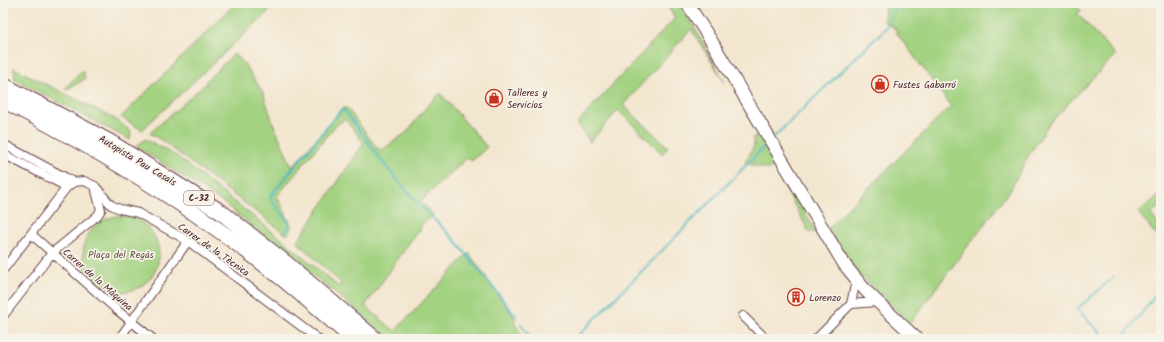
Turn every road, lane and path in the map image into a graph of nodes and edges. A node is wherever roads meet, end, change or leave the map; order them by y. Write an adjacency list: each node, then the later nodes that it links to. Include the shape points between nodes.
1 (687, 3): 13 (main road, via 833,247)
2 (3, 85): 23 (highway, Autopista Pau Casals / C-32, via 110,142 221,212)
3 (3, 100): 22 (highway, Autopista Pau Casals / C-32, via 127,169 212,226 279,276)
4 (3, 144): 6 (street)
5 (3, 154): 8 (street)
6 (74, 182): 7 (street, via 84,181); 8 (street)
7 (95, 186): 10 (street, Carrer de la Tècnica, via 111,205 138,212); 11 (street, via 101,210)
8 (67, 187): 9 (street)
9 (31, 234): 11 (street, Carrer de la Màquina); 12 (street)
10 (188, 241): 18 (street); 21 (street, Carrer de la Tècnica)
11 (52, 253): 16 (street); 18 (street, Carrer de la Màquina)
12 (3, 270)
13 (856, 280): 14 (main road); 15 (street)
14 (877, 302): 15 (street); 26 (main road)
15 (851, 304): 25 (street)
16 (3, 316)
17 (743, 316): 24 (street)
18 (132, 322): 19 (street); 20 (street, Carrer de la Màquina)
19 (119, 339)
20 (153, 339)
21 (318, 339)
22 (353, 339)
23 (375, 339)
24 (766, 339)
25 (816, 339)
26 (917, 339)

